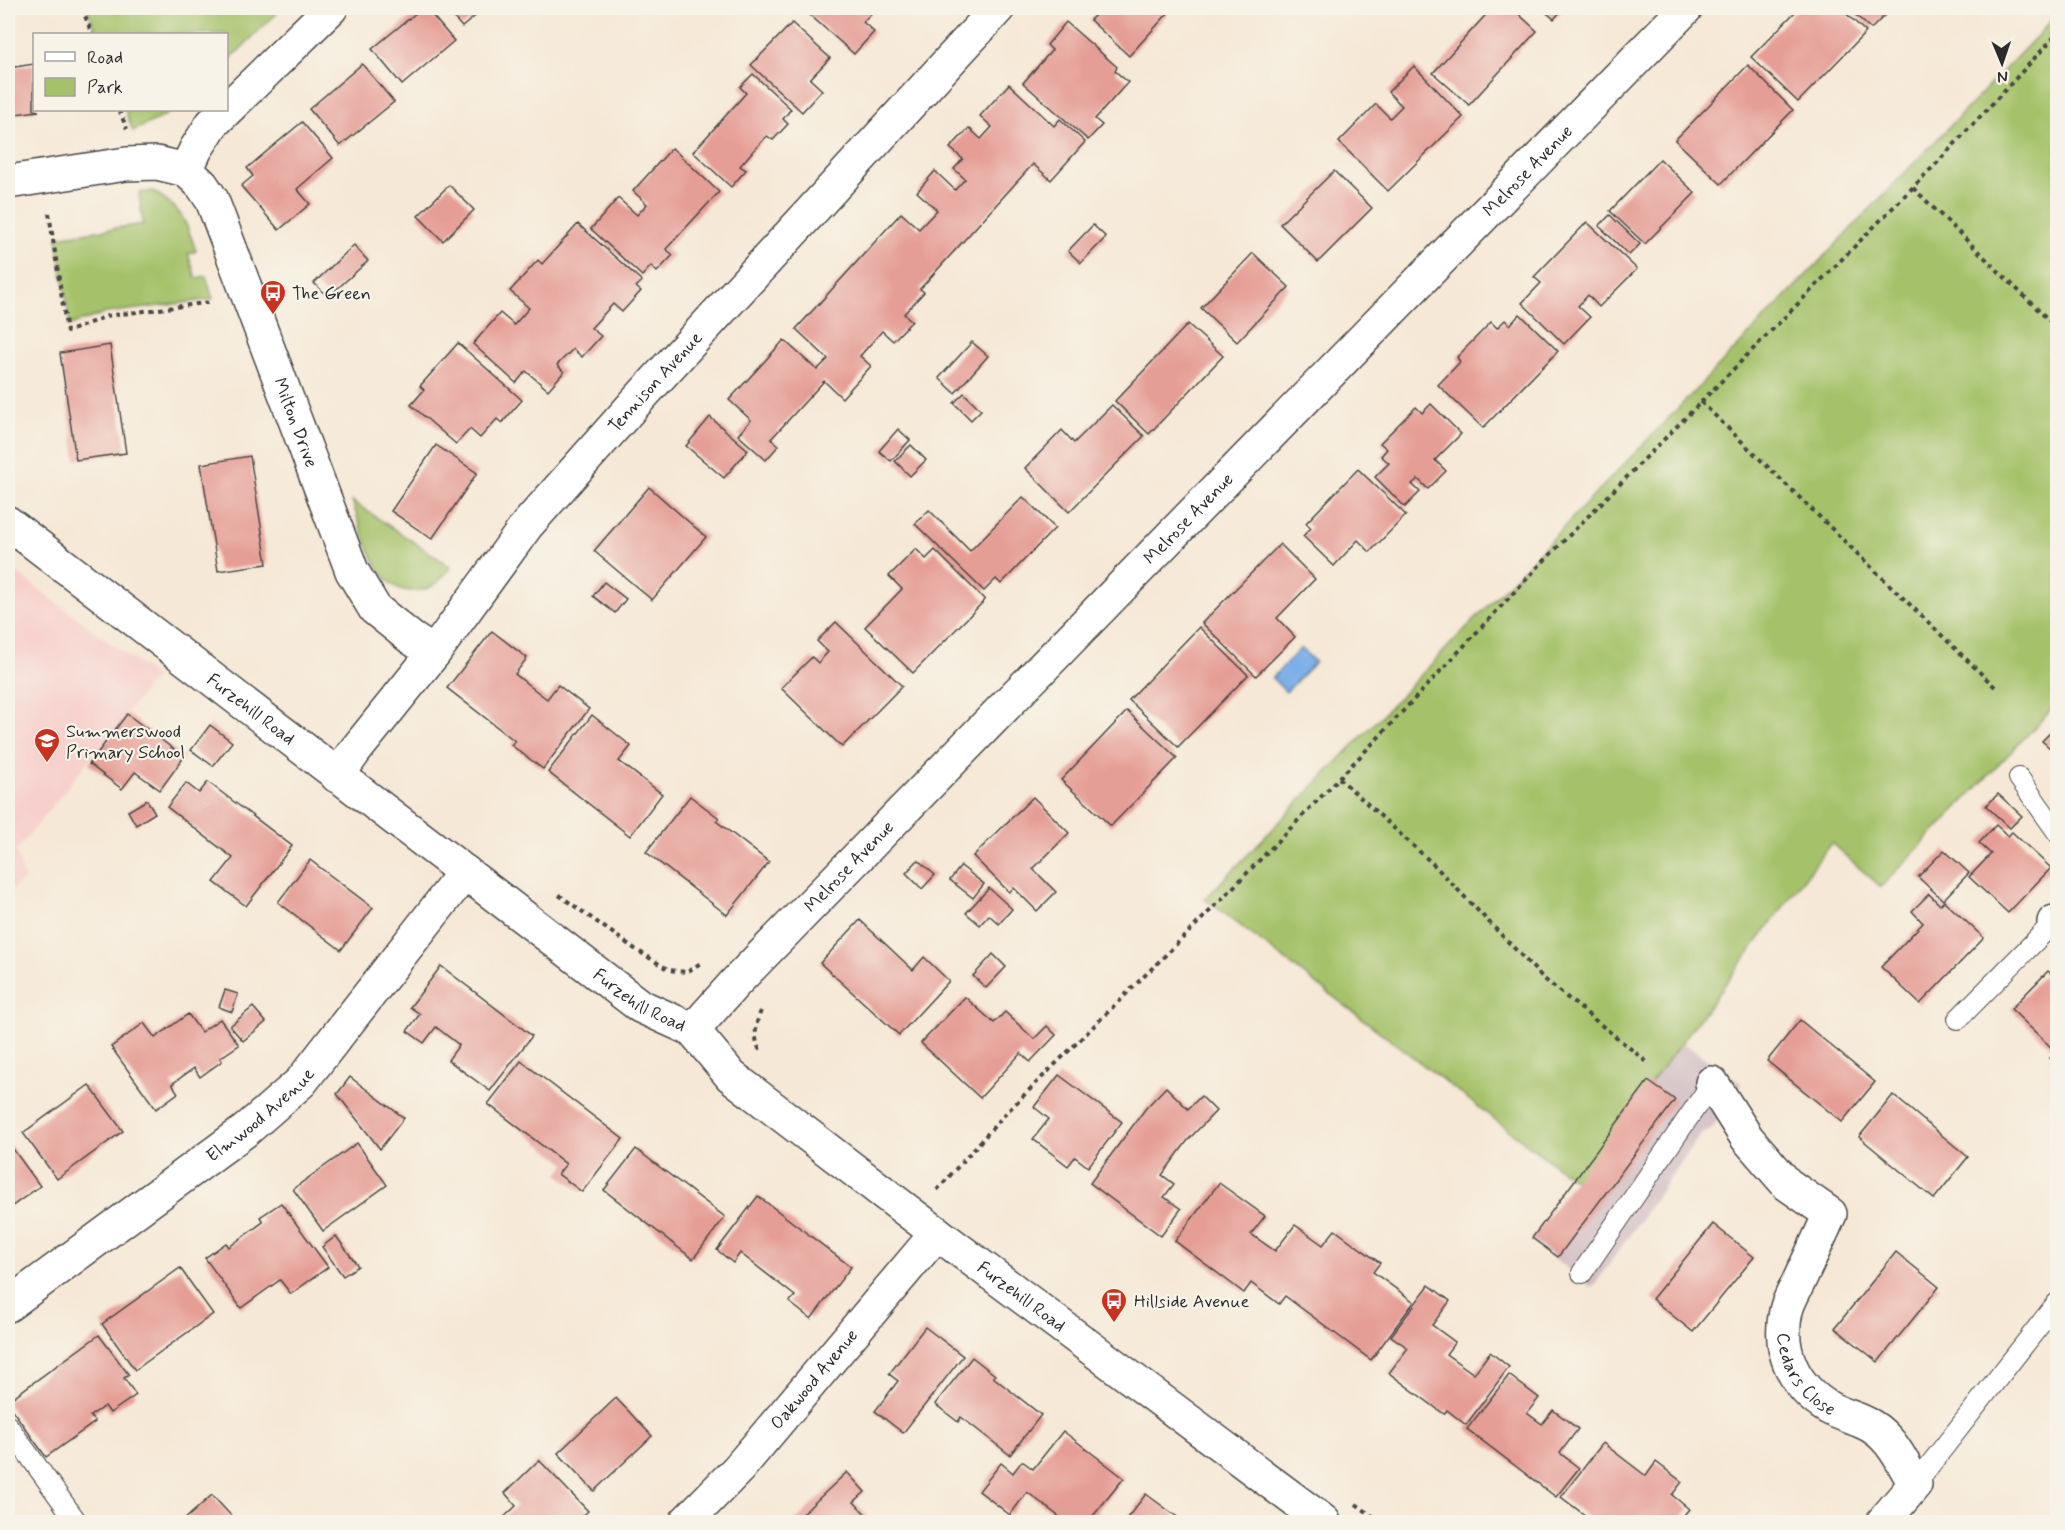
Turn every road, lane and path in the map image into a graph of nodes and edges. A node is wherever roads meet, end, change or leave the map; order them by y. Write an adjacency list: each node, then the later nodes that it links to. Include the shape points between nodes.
1 (82, 8): 5 (path)
2 (331, 8): 7 (street)
3 (998, 8): 19 (street, Tennison Avenue, via 527,525)
4 (1686, 8): 30 (street, Melrose Avenue)
5 (92, 33)
6 (2058, 33): 13 (path)
7 (228, 108)
8 (119, 111): 10 (path)
9 (225, 111): 11 (street, via 212,124)
10 (129, 135)
11 (186, 170): 12 (street, via 157,163 126,164); 19 (street, Milton Drive, via 212,200 352,571 375,609)
12 (8, 182)
13 (1912, 188): 16 (path); 17 (path)
14 (49, 210): 15 (path, via 67,332 107,316)
15 (219, 302)
16 (2058, 329)
17 (1701, 402): 20 (path); 22 (path, via 1535,570)
18 (8, 523): 21 (street, Furzehill Road)
19 (434, 653): 21 (street, Tennison Avenue)
20 (1997, 689)
21 (337, 776): 25 (street, Furzehill Road)
22 (1339, 778): 31 (path, via 1432,863 1543,978); 33 (path, via 1006,1113)
23 (2019, 778): 24 (lane)
24 (2058, 833)
25 (465, 872): 30 (street, Furzehill Road, via 640,1006); 36 (street, Elmwood Avenue, via 301,1082 246,1130)
26 (558, 894): 28 (path, via 669,970 687,972)
27 (2056, 922): 29 (lane)
28 (706, 959)
29 (1958, 1019)
30 (693, 1030): 33 (street, Furzehill Road, via 731,1076)
31 (1647, 1062)
32 (1712, 1083): 34 (lane); 38 (street, Cedars Close, via 1746,1138 1786,1184 1830,1214 1786,1308 1786,1359 1799,1383 1827,1407 1881,1432)
33 (925, 1224): 40 (street, Oakwood Avenue, via 738,1469); 41 (street, Furzehill Road)
34 (1582, 1273)
35 (2056, 1304): 38 (lane)
36 (8, 1305)
37 (8, 1426): 39 (lane)
38 (1915, 1484): 42 (street)
39 (77, 1522)
40 (686, 1522)
41 (1324, 1522)
42 (1883, 1522)

